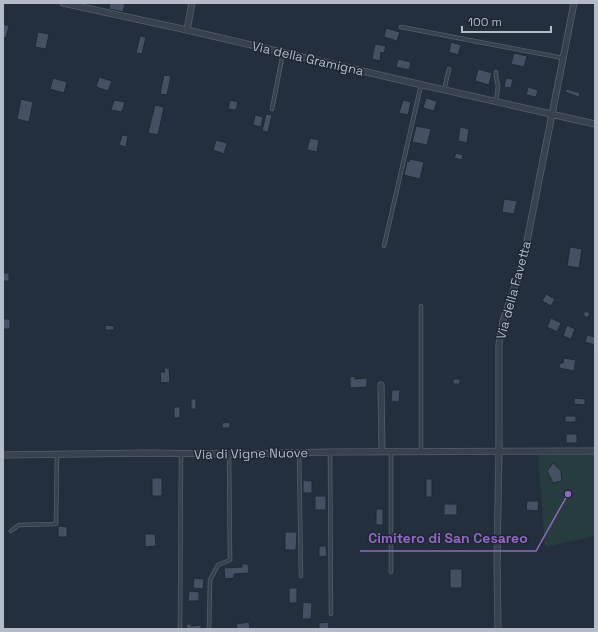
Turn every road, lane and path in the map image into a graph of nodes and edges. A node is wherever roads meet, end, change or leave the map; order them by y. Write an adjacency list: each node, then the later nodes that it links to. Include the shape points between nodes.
1 (63, 3): 5 (street, Via della Gramigna)
2 (192, 3): 5 (street)
3 (574, 3): 7 (street, Via della Favetta)
4 (401, 27): 7 (lane)
5 (188, 30): 6 (street, Via della Gramigna)
6 (283, 53): 10 (street, Via della Gramigna); 13 (lane)
7 (563, 58): 14 (street, Via della Favetta)
8 (449, 69): 11 (lane)
9 (496, 72): 12 (lane)
10 (421, 85): 11 (street, Via della Gramigna); 16 (lane)
11 (444, 90): 12 (street, Via della Gramigna)
12 (496, 101): 14 (street, Via della Gramigna)
13 (272, 109)
14 (552, 113): 15 (street, Via della Gramigna); 25 (street, Via della Favetta, via 524,252 499,337)
15 (595, 124)
16 (384, 246)
17 (421, 306): 24 (lane)
18 (381, 385): 22 (street)
19 (595, 451): 25 (street, Via di Vigne Nuove)
20 (299, 452): 21 (street, Via di Vigne Nuove); 28 (street, Via di Vigne Nuove); 32 (lane)
21 (330, 452): 22 (street, Via di Vigne Nuove); 33 (lane)
22 (382, 452): 23 (street, Via di Vigne Nuove)
23 (391, 452): 24 (street, Via di Vigne Nuove); 31 (lane)
24 (421, 452): 25 (street, Via di Vigne Nuove)
25 (499, 452): 36 (street, Via della Favetta)
26 (181, 453): 27 (street, Via di Vigne Nuove); 28 (street, Via di Vigne Nuove); 34 (lane)
27 (57, 454): 29 (street, Via di Vigne Nuove); 30 (lane, via 56,524 19,524)
28 (229, 454): 35 (lane, via 230,560 218,565 210,580)
29 (3, 455)
30 (11, 530)
31 (391, 572)
32 (301, 576)
33 (331, 614)
34 (180, 629)
35 (209, 629)
36 (498, 629)

